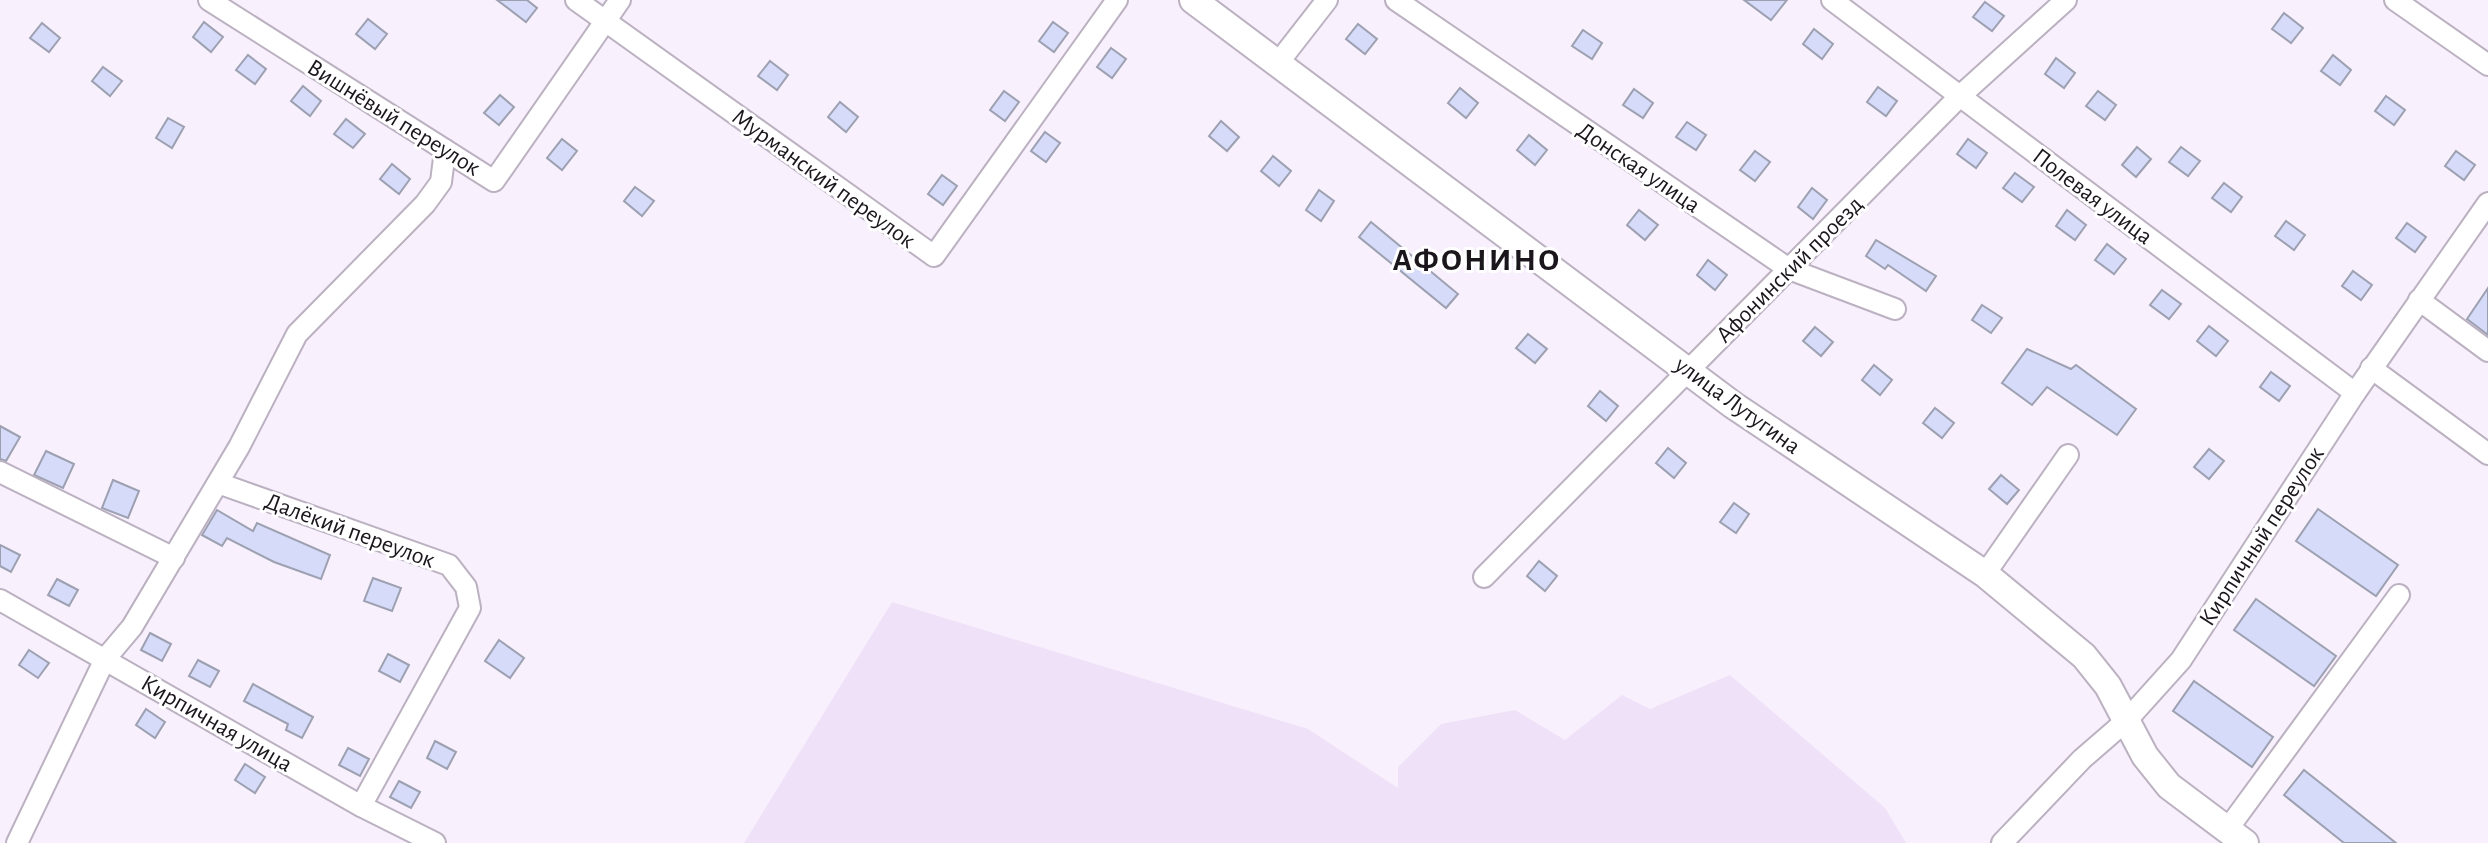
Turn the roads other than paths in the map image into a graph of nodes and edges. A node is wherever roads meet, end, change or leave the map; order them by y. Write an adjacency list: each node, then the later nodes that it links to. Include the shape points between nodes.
1 (209, 0): 15 (street, Вишнёвый переулок)
2 (576, 0): 11 (street, Мурманский переулок)
3 (620, 0): 11 (street)
4 (1117, 0): 11 (street, Мурманский переулок, via 934,256)
5 (1193, 0): 12 (main road, улица Лутугина)
6 (1327, 0): 12 (street)
7 (1396, 0): 17 (street, Донская улица)
8 (1832, 0): 14 (street, Полевая улица)
9 (2066, 0): 14 (street, Афонинский проезд)
10 (2395, 0): 13 (street)
11 (605, 20): 15 (street, Вишнёвый переулок, via 494,181)
12 (1278, 63): 22 (main road, улица Лутугина)
13 (2488, 65)
14 (1960, 96): 17 (street, Афонинский проезд); 23 (street, Полевая улица)
15 (445, 150): 27 (street, via 441,182 425,204 297,334)
16 (2488, 203): 18 (street, Кирпичный переулок)
17 (1789, 269): 19 (street, Донская улица); 22 (street, Афонинский проезд)
18 (2419, 300): 20 (street); 21 (street, Кирпичный переулок)
19 (1895, 309)
20 (2488, 351)
21 (2371, 368): 23 (street, Кирпичный переулок); 24 (street)
22 (1689, 370): 29 (main road, улица Лутугина); 30 (street, Афонинский проезд)
23 (2355, 393): 34 (street, Кирпичный переулок, via 2181,660)
24 (2488, 454)
25 (2068, 455): 29 (street)
26 (0, 472): 28 (street)
27 (218, 483): 28 (street); 35 (street, Далёкий переулок, via 449,565 466,587 470,608)
28 (174, 558): 33 (street, via 132,627)
29 (1985, 574): 34 (main road, улица Лутугина, via 2084,656)
30 (1484, 577)
31 (2399, 595): 36 (street)
32 (0, 600): 33 (street, Кирпичная улица)
33 (105, 659): 35 (street, Кирпичная улица); 37 (street)
34 (2127, 720): 36 (main road, улица Лутугина, via 2145,756 2169,786); 39 (street, Кирпичный переулок)
35 (361, 806): 38 (street, Кирпичная улица)
36 (2236, 836)
37 (17, 843)
38 (435, 843)
39 (2002, 843)

